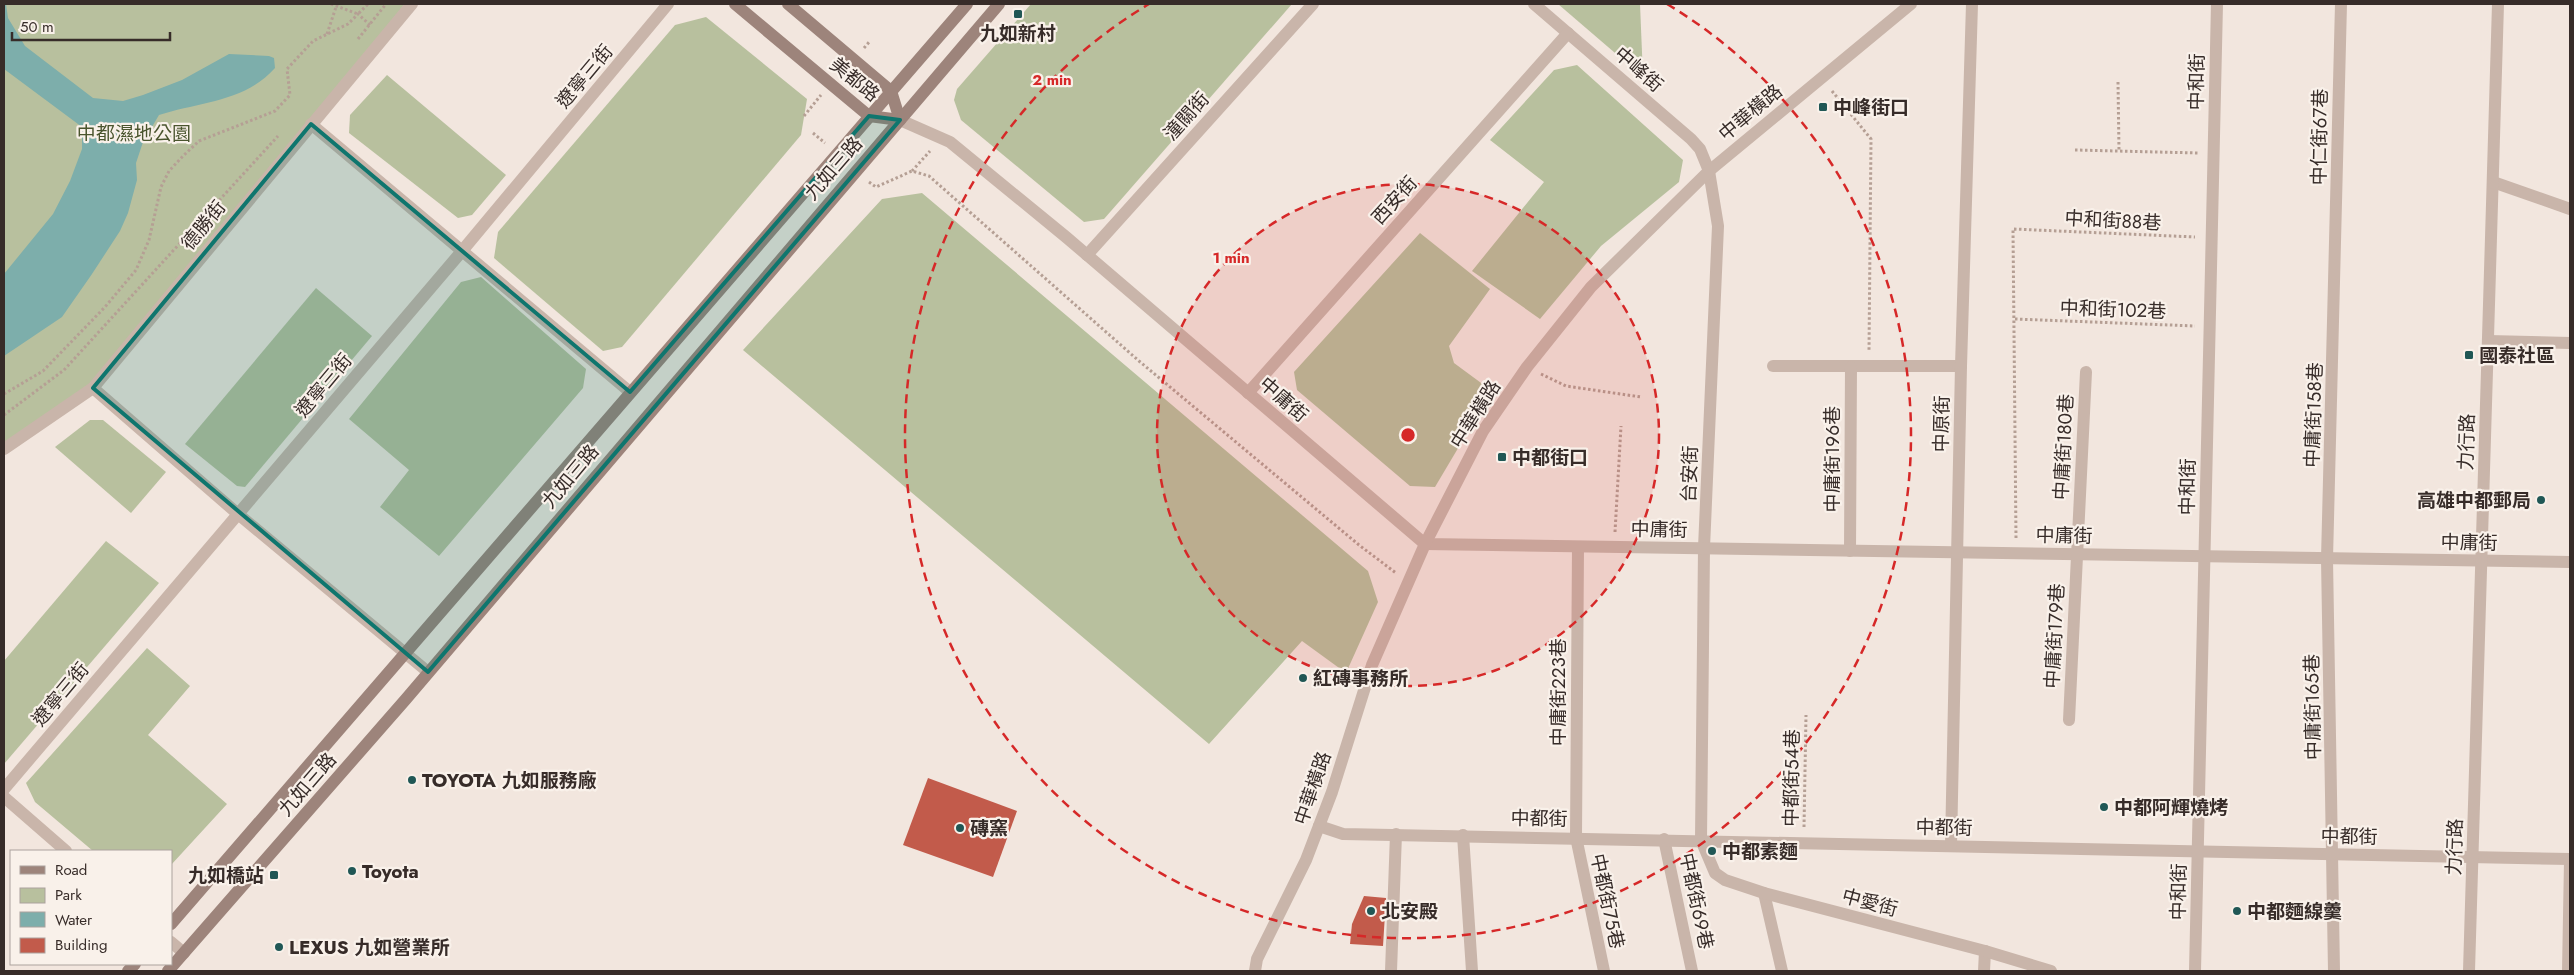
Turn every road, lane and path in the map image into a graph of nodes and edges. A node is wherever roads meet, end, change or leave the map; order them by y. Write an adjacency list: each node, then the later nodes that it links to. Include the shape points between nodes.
1 (331, 4): 18 (path)
2 (337, 4): 21 (path)
3 (368, 4): 18 (path)
4 (386, 4): 19 (path)
5 (412, 4): 28 (street, 德勝街)
6 (668, 4): 38 (street, 遼寧三街)
7 (735, 4): 26 (street, 美都路)
8 (788, 4): 25 (street, 美都路)
9 (967, 4): 25 (street, 九如三路)
10 (999, 4): 27 (street, 九如三路)
11 (1314, 4): 39 (street, 潼關街)
12 (1534, 4): 20 (street, 中峰街)
13 (1911, 4): 23 (street, 中華橫路)
14 (1972, 4): 48 (street, 中原街)
15 (2216, 4): 32 (street, 中和街)
16 (2341, 4): 40 (street, 中仁街67巷)
17 (2498, 4): 34 (street, 力行路)
18 (358, 14): 19 (path); 21 (path, via 348,24)
19 (370, 25): 22 (path)
20 (1568, 33): 33 (street, 中峰街, via 1691,139 1700,148); 53 (street, 西安街)
21 (327, 34): 54 (path, via 313,41 287,69 290,95 275,111 199,141 169,172 161,186 145,254 136,270 43,371)
22 (358, 40)
23 (1822, 77): 33 (street, 中華橫路); 47 (path, via 1871,139)
24 (2118, 82): 31 (path)
25 (891, 91): 26 (street, 九如三路); 27 (street, 美都路)
26 (869, 116): 27 (street, 美都路); 52 (street, 九如三路)
27 (900, 120): 39 (street, 中庸街, via 950,142); 74 (street, 九如三路)
28 (311, 124): 38 (street); 51 (street, 德勝街)
29 (282, 131): 56 (path, via 64,370)
30 (2075, 150): 31 (path)
31 (2119, 151): 32 (path)
32 (2213, 153): 37 (street, 中和街)
33 (1709, 171): 49 (street, 中華橫路, via 1591,287); 63 (street, 台安街, via 1718,226)
34 (2493, 182): 36 (street); 43 (street, 力行路)
35 (876, 187): 72 (path, via 912,171 929,176 1140,361 1359,545 1393,572)
36 (2570, 209)
37 (2211, 238): 41 (path, 中和街88巷, via 2013,229); 42 (street, 中和街)
38 (462, 251): 52 (street); 59 (street, 遼寧三街)
39 (1087, 255): 53 (street, 中庸街)
40 (2335, 272): 69 (street, 中庸街158巷)
41 (2015, 319): 42 (path, 中和街102巷); 66 (path)
42 (2209, 326): 68 (street, 中和街)
43 (2488, 341): 44 (street); 70 (street, 力行路)
44 (2570, 343)
45 (1773, 366): 46 (street)
46 (1852, 366): 47 (street); 64 (street, 中庸街196巷)
47 (1869, 366): 48 (street)
48 (1961, 366): 65 (street, 中原街)
49 (1527, 367): 55 (path, via 1566,386); 60 (street, 中華橫路, via 1483,431)
50 (2086, 372): 67 (street, 中庸街180巷)
51 (93, 388): 58 (street, 德勝街); 59 (street)
52 (630, 392): 73 (street, 九如三路)
53 (1248, 393): 60 (street, 中庸街)
54 (4, 394)
55 (1641, 397)
56 (4, 415)
57 (1621, 426): 62 (path)
58 (4, 450)
59 (238, 514): 73 (street); 77 (street, 遼寧三街)
60 (1425, 544): 61 (street, 中庸街); 72 (street, 中華橫路)
61 (1578, 547): 62 (street, 中庸街); 82 (street, 中庸街223巷)
62 (1614, 547): 63 (street, 中庸街)
63 (1704, 548): 64 (street, 中庸街); 84 (street, 台安街)
64 (1850, 551): 65 (street, 中庸街)
65 (1957, 553): 66 (street, 中庸街); 86 (street, 中原街)
66 (2016, 553): 67 (street, 中庸街)
67 (2077, 554): 68 (street, 中庸街); 76 (street, 中庸街179巷)
68 (2204, 557): 69 (street, 中庸街); 88 (street, 中和街)
69 (2328, 559): 70 (street, 中庸街); 89 (street, 中庸街165巷)
70 (2481, 561): 71 (street, 中庸街); 90 (street, 力行路)
71 (2570, 562)
72 (1411, 575): 79 (street, 中華橫路, via 1372,665)
73 (405, 653): 74 (street); 93 (street, 九如三路)
74 (428, 672): 96 (street, 九如三路)
75 (1806, 715): 85 (path, 中都街54巷)
76 (2069, 720)
77 (4, 789)
78 (4, 798): 87 (street)
79 (1319, 826): 80 (street, 中都街, via 1343,834); 98 (street, 中華橫路, via 1306,860 1257,959)
80 (1396, 834): 81 (street, 中都街); 99 (street)
81 (1463, 835): 82 (street, 中都街); 100 (street)
82 (1576, 838): 83 (street, 中都街); 101 (street, 中都街75巷)
83 (1664, 839): 84 (street, 中都街); 102 (street, 中都街69巷)
84 (1701, 840): 85 (street, 中都街); 92 (street, 中愛街, via 1715,873 1724,880)
85 (1804, 842): 86 (street, 中都街)
86 (1951, 845): 88 (street, 中都街)
87 (65, 850)
88 (2198, 851): 89 (street, 中都街); 106 (street, 中和街)
89 (2334, 854): 90 (street, 中都街); 107 (street, 中庸街165巷)
90 (2472, 857): 91 (street, 中都街); 108 (street, 力行路)
91 (2570, 860): 109 (street)
92 (1764, 893): 95 (street, 中愛街); 103 (street)
93 (172, 923)
94 (172, 943): 96 (street)
95 (1985, 951): 104 (street); 105 (street, 中愛街)
96 (184, 953): 97 (street, 九如三路)
97 (168, 971)
98 (1255, 971)
99 (1391, 971)
100 (1472, 971)
101 (1604, 971)
102 (1692, 971)
103 (1782, 971)
104 (1984, 971)
105 (2051, 971)
106 (2195, 971)
107 (2334, 971)
108 (2469, 971)
109 (2568, 971)

